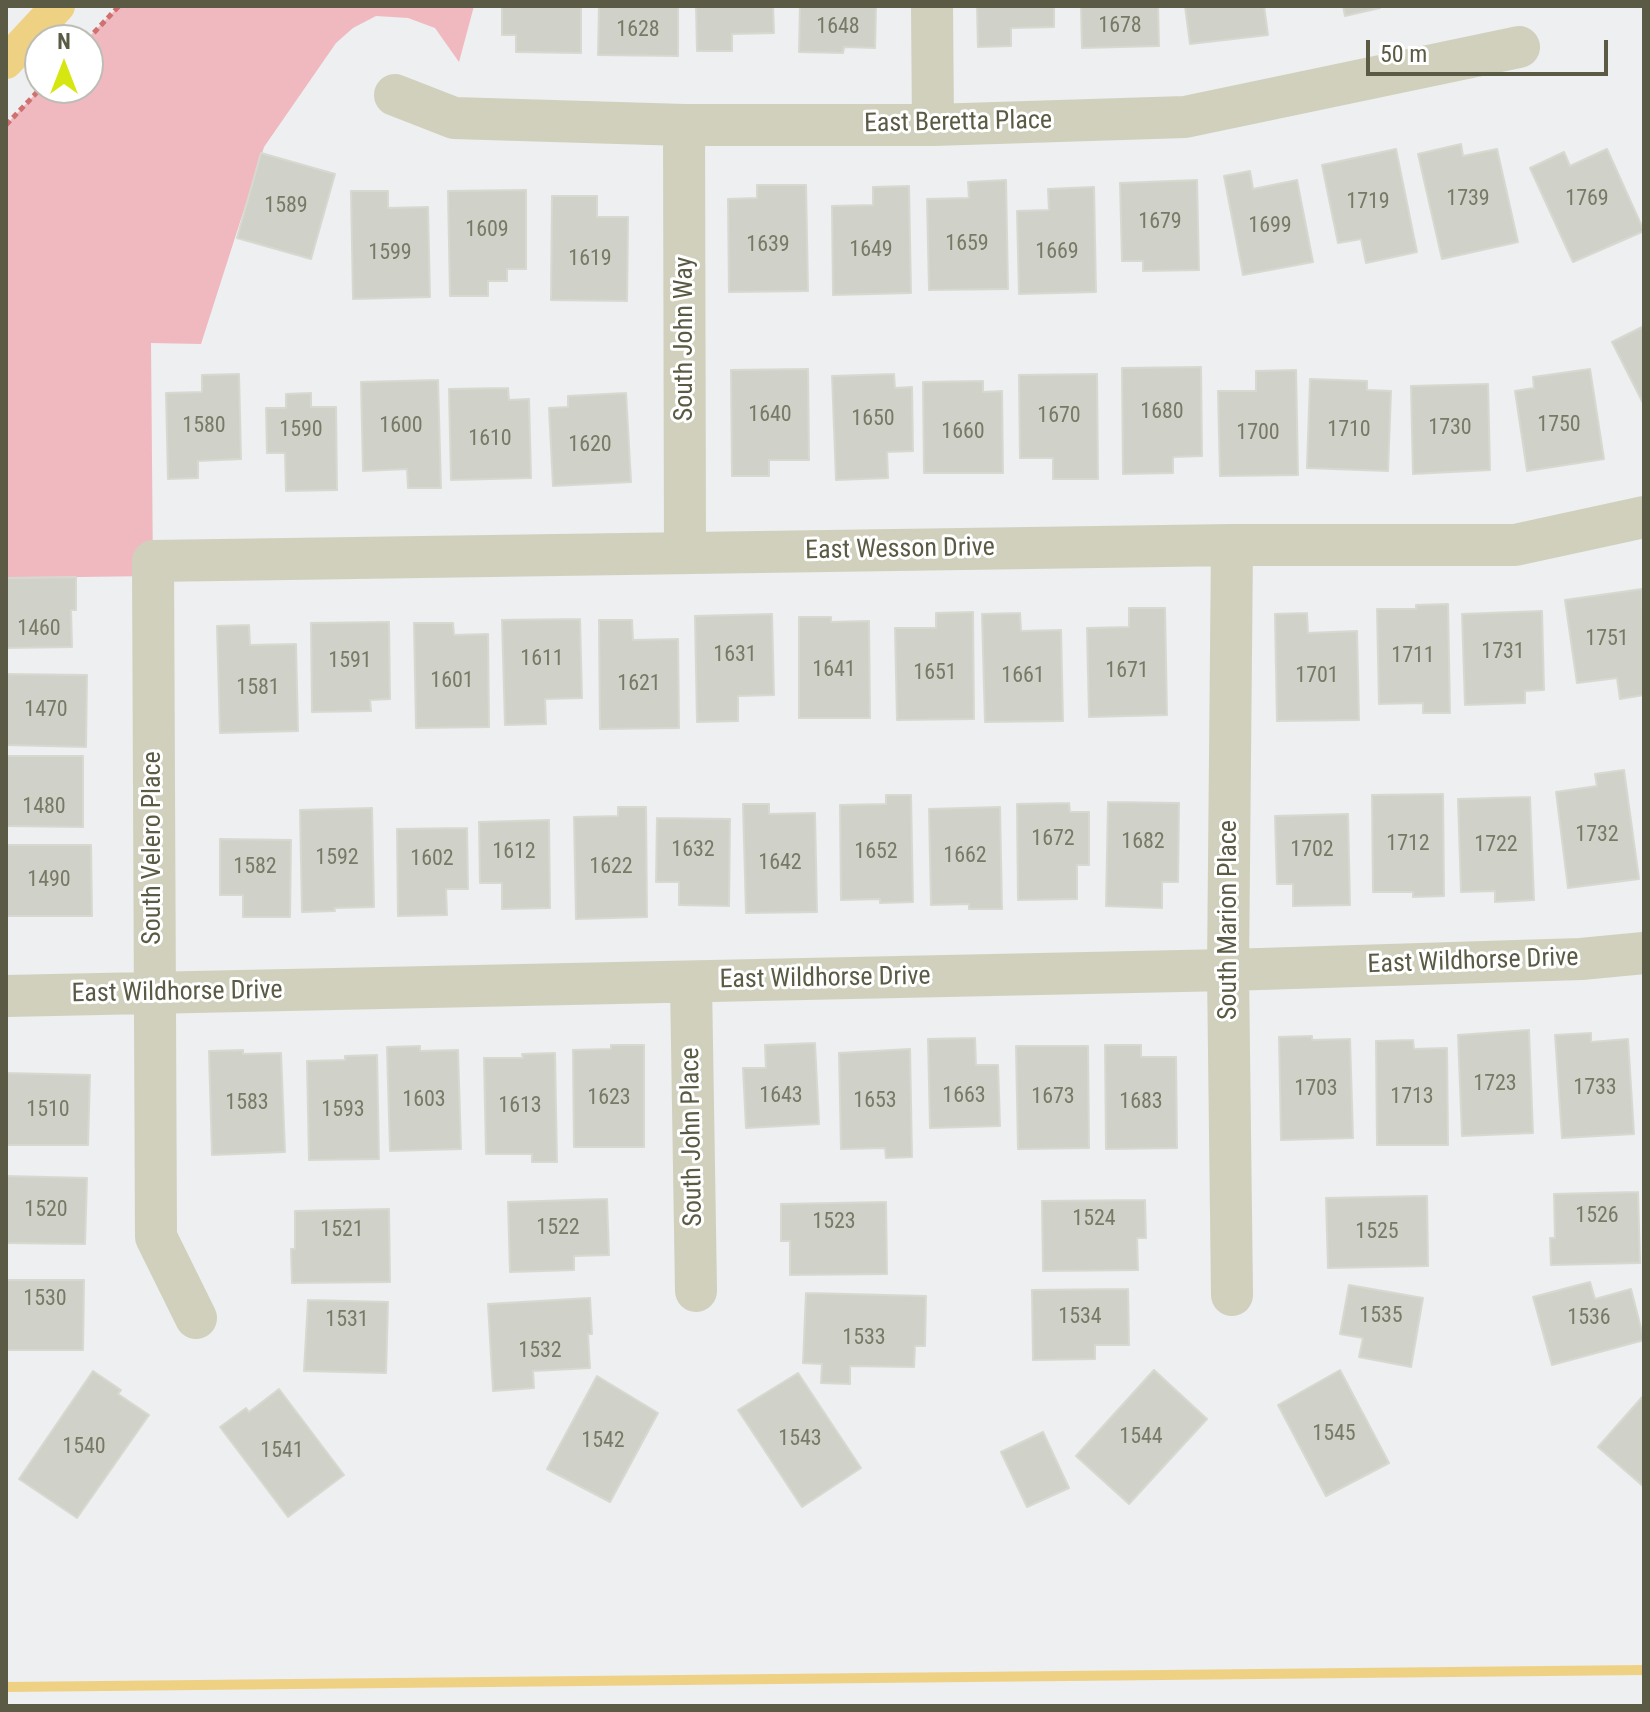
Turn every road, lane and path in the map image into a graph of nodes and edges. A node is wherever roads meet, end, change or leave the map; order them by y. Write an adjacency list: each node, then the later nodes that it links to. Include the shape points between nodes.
1 (119, 6): 3 (path)
2 (932, 6): 9 (street)
3 (102, 24)
4 (1519, 47): 9 (street, East Beretta Place, via 1185,117)
5 (395, 95): 8 (street, East Beretta Place, via 454,118)
6 (26, 104): 7 (path)
7 (6, 125)
8 (684, 125): 9 (street, East Beretta Place); 12 (street, South John Way)
9 (933, 125)
10 (1644, 517): 11 (street, East Wesson Drive, via 1515,545)
11 (1232, 545): 12 (street, East Wesson Drive); 15 (street, South Marion Place)
12 (685, 553): 13 (street, East Wesson Drive)
13 (153, 561): 17 (street, South Velero Place)
14 (1644, 953): 15 (street, East Wildhorse Drive)
15 (1228, 970): 16 (street, East Wildhorse Drive); 20 (street, South Marion Place)
16 (691, 982): 17 (street, East Wildhorse Drive); 19 (street, South John Place)
17 (153, 993): 18 (street, East Wildhorse Drive); 21 (street, South Velero Place, via 156,1237)
18 (6, 996)
19 (696, 1291)
20 (1232, 1295)
21 (196, 1318)

